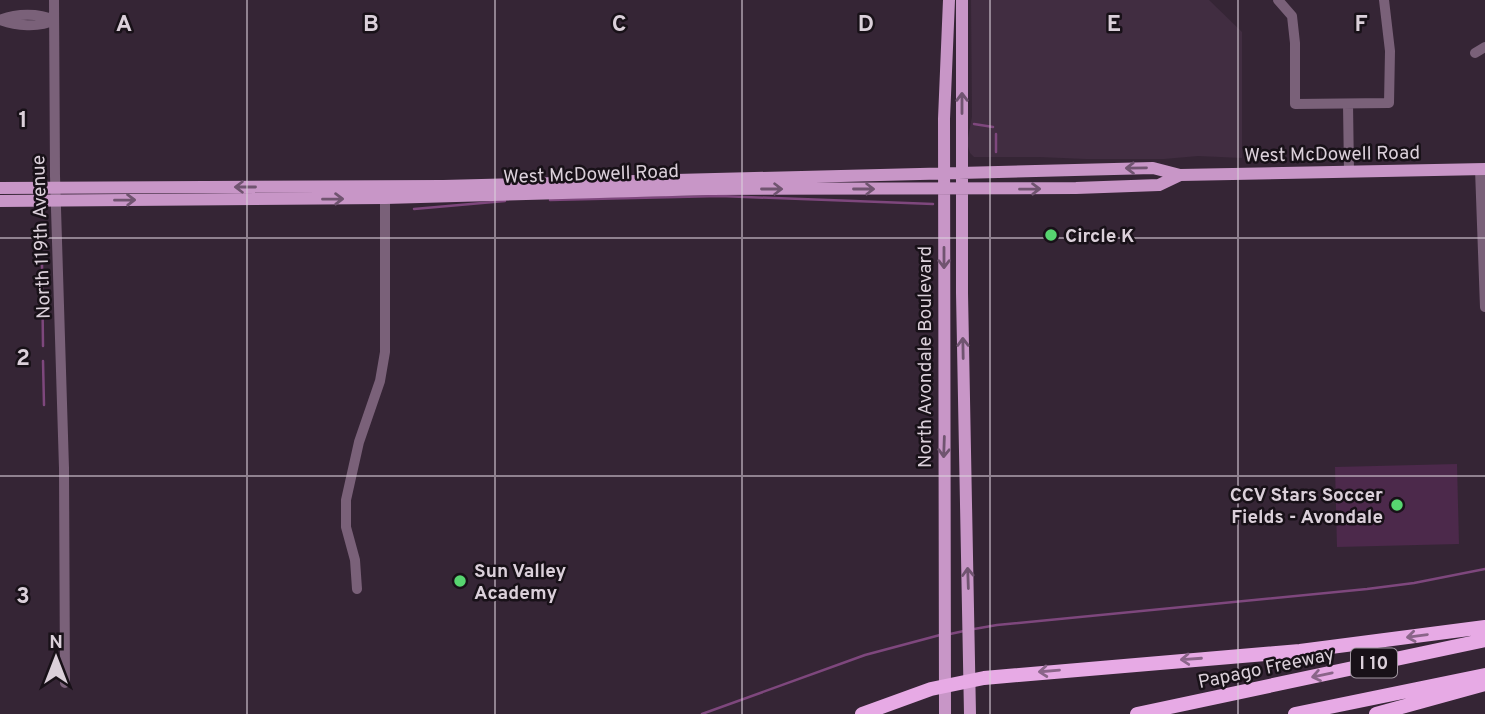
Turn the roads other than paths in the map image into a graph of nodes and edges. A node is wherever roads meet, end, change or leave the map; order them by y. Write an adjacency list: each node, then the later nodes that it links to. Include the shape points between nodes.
1 (54, 0): 7 (street, North 119th Avenue)
2 (949, 0): 13 (main road, North Avondale Boulevard)
3 (962, 0): 12 (main road, North Avondale Boulevard, one-way to 3)
4 (1278, 0): 10 (street, via 1292,16 1295,104)
5 (1384, 0): 10 (street, via 1390,103)
6 (0, 20): 7 (street, via 46,16)
7 (54, 20): 20 (street, North 119th Avenue)
8 (1485, 47): 9 (street)
9 (1475, 53)
10 (1348, 104): 14 (street)
11 (1483, 169): 14 (main road, West McDowell Road); 22 (street)
12 (962, 171): 13 (main road, West McDowell Road); 15 (main road, West McDowell Road, one-way to 12, via 1153,168); 18 (main road, North Avondale Boulevard)
13 (944, 172): 17 (main road, North Avondale Boulevard); 19 (main road, West McDowell Road)
14 (1349, 172): 15 (main road, West McDowell Road)
15 (1180, 174): 18 (main road, West McDowell Road, one-way to 15, via 1160,185)
16 (0, 188): 20 (main road, West McDowell Road)
17 (944, 189): 18 (main road, West McDowell Road); 19 (main road, West McDowell Road, one-way to 17); 23 (main road, North Avondale Boulevard, one-way to 23)
18 (962, 189): 24 (main road, North Avondale Boulevard, one-way to 18)
19 (385, 192): 20 (main road, West McDowell Road); 25 (street, via 386,352 346,500)
20 (56, 195): 21 (main road, West McDowell Road); 30 (street, North 119th Avenue)
21 (0, 201)
22 (1485, 307)
23 (945, 402): 24 (main road); 32 (main road, North Avondale Boulevard, one-way to 32)
24 (964, 402): 29 (main road, North Avondale Boulevard, one-way to 24)
25 (357, 589)
26 (1485, 627): 29 (highway, one-way to 29, via 1300,651)
27 (1485, 640): 36 (highway, Papago Freeway / I 10, one-way to 36)
28 (1485, 675): 37 (highway, I 10)
29 (970, 681): 32 (highway); 35 (main road, North Avondale Boulevard)
30 (65, 684)
31 (1485, 684): 38 (highway)
32 (944, 685): 33 (highway); 34 (main road, North Avondale Boulevard)
33 (862, 714)
34 (945, 714)
35 (970, 714)
36 (1137, 714)
37 (1294, 714)
38 (1376, 714)

